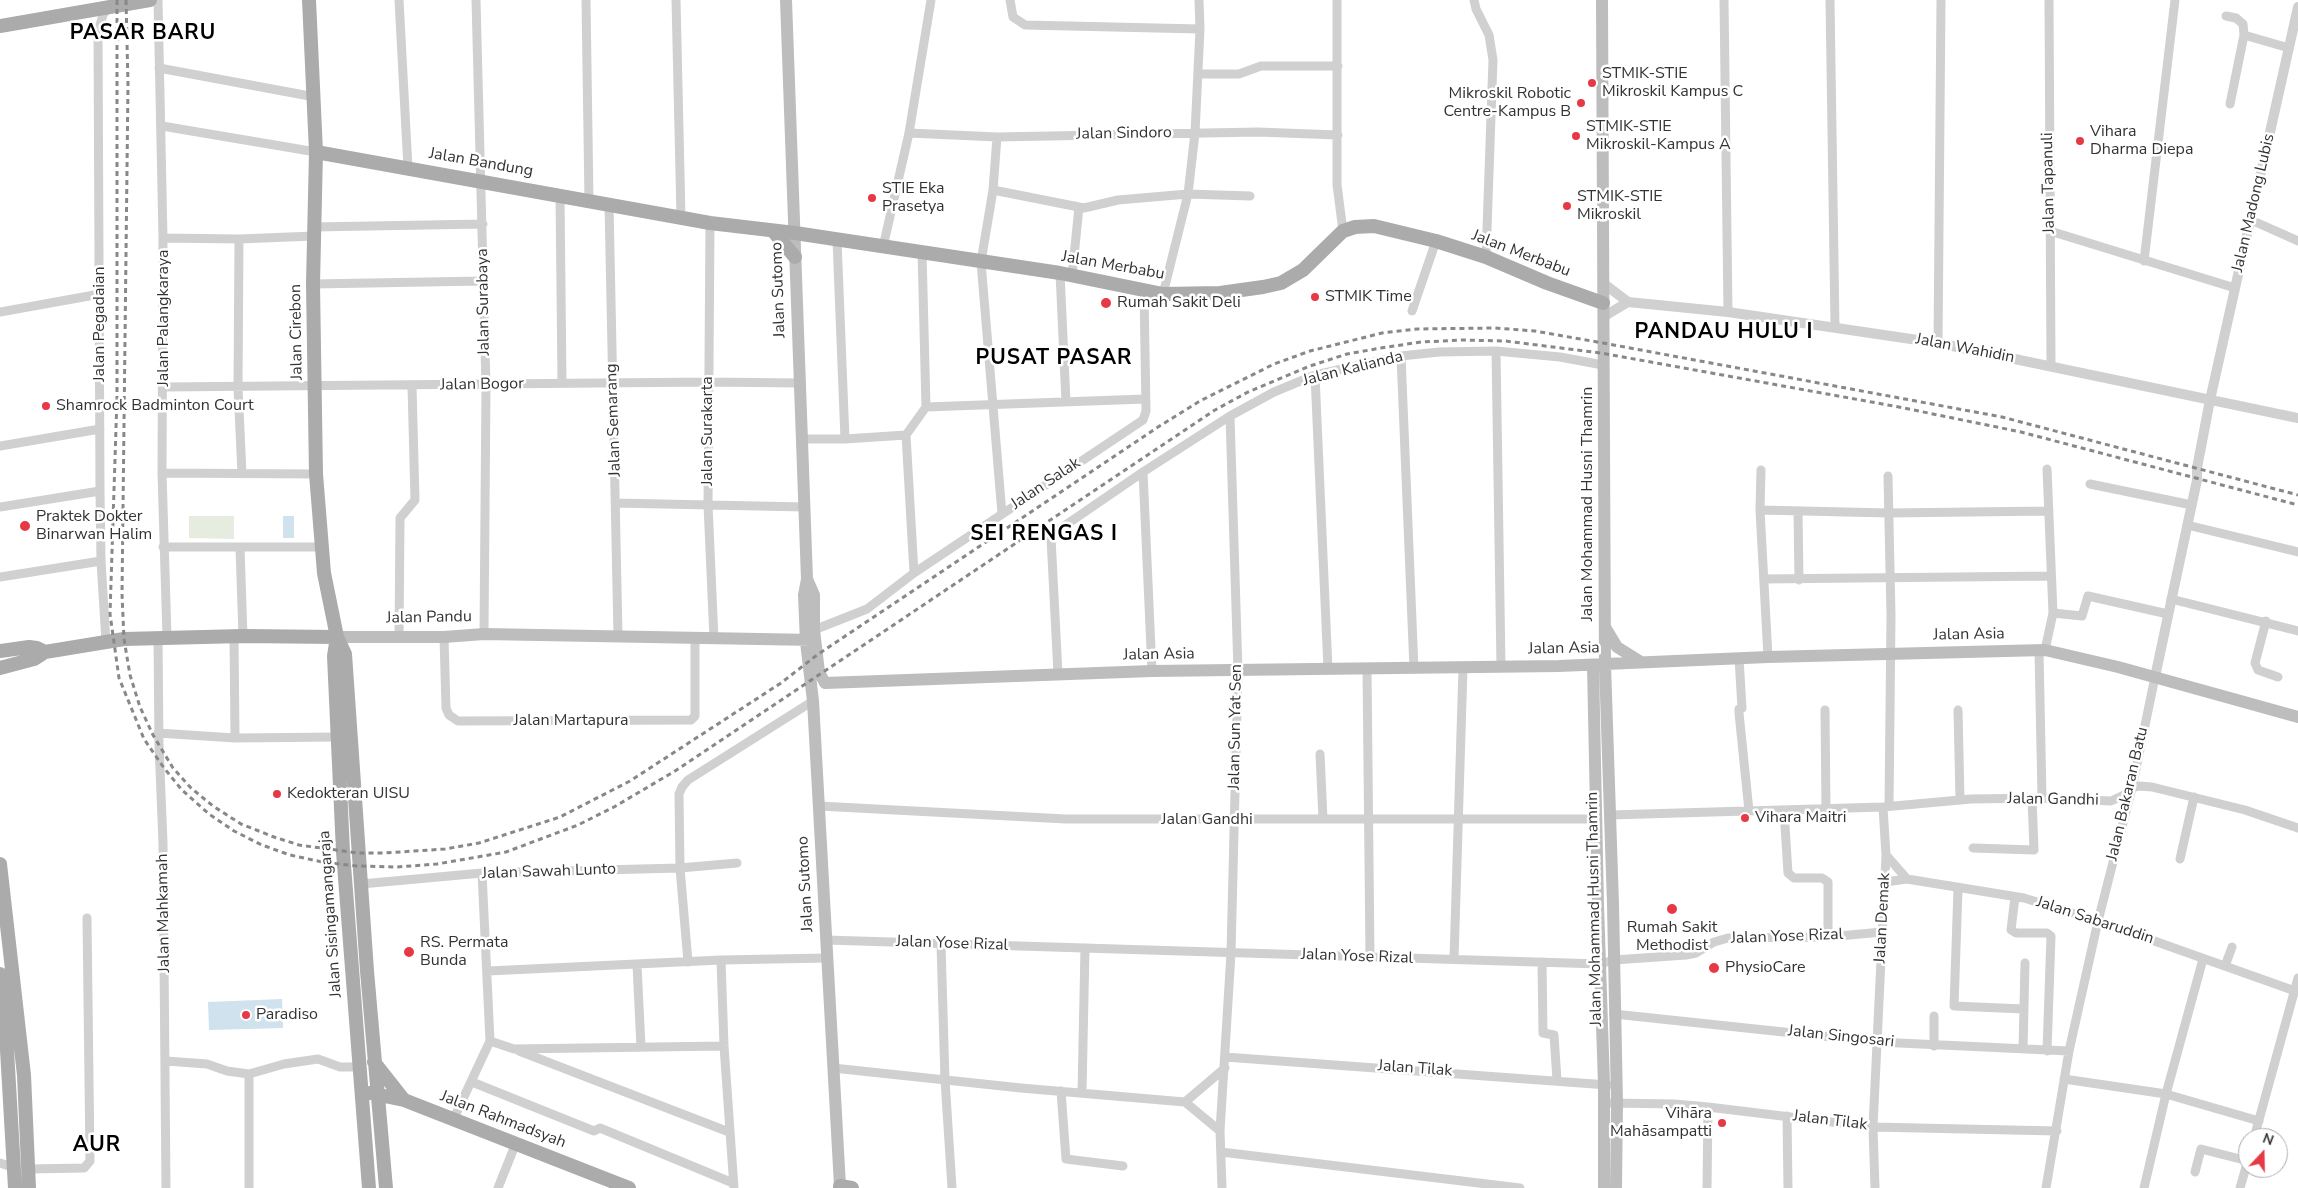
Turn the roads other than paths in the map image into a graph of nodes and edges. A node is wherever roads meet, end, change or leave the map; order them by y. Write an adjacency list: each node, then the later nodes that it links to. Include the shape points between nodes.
1 (150, 0): 20 (main road)
2 (158, 0): 28 (street, Jalan Palangkaraya)
3 (399, 0): 38 (street)
4 (476, 0): 39 (street, Jalan Surabaya)
5 (586, 0): 44 (street)
6 (676, 0): 47 (street)
7 (786, 0): 55 (main road, Jalan Sutomo)
8 (931, 0): 34 (street)
9 (1010, 0): 24 (street, via 1012,17 1025,25)
10 (1199, 0): 24 (street)
11 (1337, 0): 27 (street)
12 (1474, 0): 64 (street, via 1489,35 1493,60)
13 (1602, 0): 69 (main road, Jalan Mohammad Husni Thamrin)
14 (1724, 0): 79 (street)
15 (1830, 0): 81 (street)
16 (1941, 0): 82 (street)
17 (2049, 0): 53 (street, Jalan Tapanuli)
18 (2175, 0): 65 (street)
19 (308, 2): 30 (main road, Jalan Cirebon)
20 (104, 4): 23 (main road); 73 (street, Jalan Pegadaian, via 98,32)
21 (2298, 7): 26 (street, Jalan Madong Lubis)
22 (2226, 16): 25 (street, via 2243,24)
23 (0, 26)
24 (1200, 29): 29 (street)
25 (2244, 35): 26 (street); 31 (street)
26 (2289, 48): 48 (street, Jalan Madong Lubis)
27 (1338, 66): 29 (street, via 1261,66 1239,74); 35 (street)
28 (160, 68): 30 (street); 32 (street, Jalan Palangkaraya)
29 (1198, 74): 33 (street)
30 (315, 97): 37 (main road, Jalan Cirebon)
31 (2230, 104)
32 (162, 126): 37 (street, Jalan Bandung); 56 (street, Jalan Palangkaraya)
33 (1195, 133): 35 (street, Jalan Sindoro); 36 (street, Jalan Sindoro); 41 (street)
34 (909, 134): 36 (street, Jalan Sindoro); 61 (street)
35 (1338, 135): 52 (street, via 1337,185)
36 (997, 137): 40 (street)
37 (316, 152): 38 (main road, Jalan Bandung); 54 (main road, Jalan Cirebon)
38 (408, 168): 39 (main road, Jalan Bandung)
39 (480, 181): 42 (main road, Jalan Bandung); 50 (street, Jalan Surabaya)
40 (993, 190): 46 (street); 66 (street)
41 (1188, 194): 43 (street); 46 (street, via 1118,200); 74 (street)
42 (560, 195): 44 (main road, Jalan Bandung); 89 (street)
43 (1250, 196)
44 (589, 201): 45 (main road, Jalan Bandung)
45 (609, 205): 47 (main road, Jalan Bandung); 91 (street, Jalan Semarang)
46 (1079, 208): 67 (street)
47 (681, 218): 49 (main road, Jalan Bandung)
48 (2251, 220): 60 (street); 71 (street, Jalan Madong Lubis)
49 (710, 223): 51 (main road, Jalan Bandung); 88 (street, Jalan Surakarta)
50 (483, 224): 54 (street); 68 (street, Jalan Surabaya)
51 (773, 231): 55 (main road, Jalan Bandung); 63 (main road)
52 (1342, 231): 59 (main road, Jalan Merbabu, via 1355,226 1374,226); 74 (main road, Jalan Merbabu, via 1303,270 1280,283 1220,293)
53 (2050, 231): 65 (street); 86 (street, Jalan Tapanuli)
54 (314, 232): 57 (street); 70 (main road, Jalan Cirebon)
55 (794, 233): 58 (main road, Jalan Merbabu); 63 (main road, Jalan Sutomo)
56 (163, 238): 57 (street); 94 (street, Jalan Palangkaraya)
57 (239, 239): 95 (street)
58 (837, 240): 61 (main road, Jalan Merbabu); 107 (street)
59 (1436, 241): 64 (main road, Jalan Merbabu); 77 (street)
60 (2298, 241)
61 (884, 247): 62 (main road, Jalan Merbabu)
62 (922, 252): 66 (main road, Jalan Merbabu); 101 (street)
63 (796, 257): 90 (main road, Jalan Sutomo)
64 (1486, 258): 76 (main road, Jalan Merbabu)
65 (2144, 261): 71 (street)
66 (981, 262): 67 (main road, Jalan Merbabu); 100 (street)
67 (1066, 275): 72 (main road, Jalan Merbabu); 99 (street)
68 (483, 281): 70 (street); 93 (street, Jalan Surabaya)
69 (1603, 283): 75 (street); 76 (main road, Jalan Mohammad Husni Thamrin)
70 (313, 284): 96 (main road, Jalan Cirebon)
71 (2235, 288): 98 (street, Jalan Madong Lubis)
72 (1144, 292): 74 (main road, Jalan Merbabu); 97 (street, Jalan Salak)
73 (100, 294): 78 (street); 104 (street, Jalan Pegadaian)
74 (1163, 294)
75 (1628, 302): 79 (street, Jalan Wahidin); 80 (street)
76 (1603, 303): 80 (main road, Jalan Mohammad Husni Thamrin)
77 (1412, 311)
78 (0, 312)
79 (1728, 312): 81 (street, Jalan Wahidin)
80 (1603, 318): 85 (main road, Jalan Mohammad Husni Thamrin)
81 (1835, 327): 82 (street, Jalan Wahidin)
82 (1938, 343): 86 (street, Jalan Wahidin)
83 (1496, 351): 84 (street, Jalan Kalianda); 85 (street, Jalan Kalianda); 166 (street)
84 (1400, 356): 87 (street, Jalan Kalianda); 168 (street)
85 (1603, 365): 144 (main road, Jalan Mohammad Husni Thamrin)
86 (2051, 366): 98 (street, Jalan Wahidin)
87 (1315, 375): 102 (street, Jalan Kalianda, via 1274,392); 170 (street)
88 (708, 382): 90 (street, Jalan Bogor); 91 (street, Jalan Bogor); 119 (street, Jalan Surakarta)
89 (562, 383): 91 (street, Jalan Bogor); 93 (street, Jalan Bogor)
90 (800, 383): 106 (main road, Jalan Sutomo)
91 (613, 384): 118 (street, Jalan Semarang)
92 (412, 386): 93 (street, Jalan Bogor); 96 (street, Jalan Bogor); 151 (street, via 415,500 400,518)
93 (486, 386): 146 (street, Jalan Surabaya)
94 (164, 387): 95 (street, Jalan Bogor); 112 (street, Jalan Palangkaraya)
95 (238, 387): 96 (street, Jalan Bogor); 113 (street)
96 (316, 387): 114 (main road, Jalan Cirebon)
97 (1145, 399): 99 (street); 127 (street, Jalan Salak, via 1143,420)
98 (2210, 400): 103 (street, Jalan Wahidin); 120 (street, Jalan Bakaran Batu)
99 (1066, 402): 100 (street)
100 (993, 406): 101 (street); 127 (street)
101 (926, 407): 105 (street)
102 (1230, 416): 111 (street, Jalan Kalianda); 172 (street, Jalan Sun Yat Sen)
103 (2298, 418)
104 (100, 429): 108 (street); 117 (street, Jalan Pegadaian)
105 (906, 434): 107 (street); 134 (street)
106 (802, 439): 107 (street); 122 (main road, Jalan Sutomo)
107 (846, 439)
108 (0, 446)
109 (2047, 469): 125 (street)
110 (1761, 470): 123 (street)
111 (1143, 472): 173 (street); 174 (street, Jalan Kalianda, via 1054,533 1050,543)
112 (162, 473): 113 (street); 129 (street, Jalan Palangkaraya)
113 (242, 474): 114 (street)
114 (316, 474): 130 (main road, Jalan Cirebon)
115 (1888, 476): 126 (street, Jalan Demak)
116 (2090, 484): 120 (street)
117 (100, 491): 121 (street); 133 (street, Jalan Pegadaian)
118 (616, 503): 119 (street); 148 (street, Jalan Semarang)
119 (708, 505): 122 (street); 155 (street, Jalan Surakarta)
120 (2192, 505): 128 (street, Jalan Bakaran Batu)
121 (0, 507)
122 (805, 507): 153 (main road, Jalan Sutomo, via 807,579 814,595)
123 (1760, 510): 124 (street); 138 (street)
124 (1798, 511): 126 (street); 139 (street)
125 (2049, 511): 126 (street); 135 (street)
126 (1889, 513): 137 (street, Jalan Demak)
127 (1002, 514): 134 (street, Jalan Salak)
128 (2187, 525): 132 (street); 140 (street, Jalan Bakaran Batu)
129 (163, 547): 131 (street); 149 (street, Jalan Palangkaraya)
130 (320, 547): 131 (street); 150 (main road, Jalan Cirebon)
131 (240, 548): 147 (street)
132 (2298, 552)
133 (101, 561): 136 (street); 156 (street, Jalan Pegadaian)
134 (914, 572): 153 (street, Jalan Salak, via 867,609)
135 (2051, 576): 137 (street); 141 (street)
136 (0, 577)
137 (1891, 578): 139 (street); 161 (street, Jalan Demak)
138 (1764, 579): 139 (street); 162 (street)
139 (1799, 580)
140 (2171, 600): 142 (street, Jalan Bakaran Batu); 143 (street)
141 (2053, 613): 142 (street, via 2082,616 2088,596); 158 (street)
142 (2168, 614): 175 (street, Jalan Bakaran Batu)
143 (2266, 621): 145 (street); 176 (street, via 2255,663 2258,670)
144 (1605, 626): 164 (main road, via 1617,647); 165 (main road, Jalan Mohammad Husni Thamrin)
145 (2298, 631)
146 (484, 634): 148 (main road, Jalan Pandu); 152 (main road, Jalan Pandu)
147 (238, 636): 149 (main road, Jalan Pandu); 150 (main road, Jalan Pandu); 184 (street)
148 (618, 636): 154 (main road, Jalan Pandu)
149 (162, 637): 156 (main road, Jalan Pandu); 182 (street, Jalan Mahkamah)
150 (337, 637): 151 (main road, Jalan Pandu); 160 (main road, Jalan Cirebon); 183 (main road, Jalan Sisingamangaraja, via 334,652)
151 (399, 637): 152 (main road, Jalan Pandu)
152 (444, 637): 154 (street, Jalan Martapura, via 446,708 449,716 458,721 686,722 695,716)
153 (812, 637): 155 (main road, Jalan Pandu); 177 (main road, Jalan Sutomo); 178 (main road, Jalan Sutomo)
154 (695, 639): 155 (main road, Jalan Pandu)
155 (714, 639)
156 (106, 642): 159 (main road, Jalan Pandu)
157 (0, 651): 159 (main road, Jalan Pandu, via 37,648)
158 (2042, 651): 161 (main road, Jalan Asia); 175 (main road, Jalan Asia); 188 (street)
159 (45, 652): 167 (main road, Jalan Pandu, via 34,660)
160 (345, 654): 212 (main road, Jalan Sisingamangaraja)
161 (1891, 654): 162 (main road, Jalan Asia); 192 (street, Jalan Demak)
162 (1768, 657): 163 (main road, Jalan Asia)
163 (1739, 658): 164 (main road, Jalan Asia); 195 (street, via 1742,708 1739,713)
164 (1644, 663): 165 (main road, Jalan Asia)
165 (1599, 665): 166 (main road, Jalan Asia); 196 (main road, Jalan Mohammad Husni Thamrin); 200 (main road, Jalan Mohammad Husni Thamrin)
166 (1501, 667): 169 (main road, Jalan Asia)
167 (0, 668)
168 (1414, 668): 169 (main road, Jalan Asia); 171 (main road, Jalan Asia)
169 (1463, 668): 198 (street)
170 (1328, 669): 171 (main road, Jalan Asia); 172 (main road, Jalan Asia)
171 (1367, 669): 197 (street)
172 (1238, 670): 173 (main road, Jalan Asia); 201 (street, Jalan Sun Yat Sen)
173 (1152, 671): 174 (main road, Jalan Asia)
174 (1058, 674): 177 (main road, Jalan Asia)
175 (2155, 677): 181 (main road, Jalan Asia); 186 (street, Jalan Bakaran Batu)
176 (2278, 677)
177 (823, 682)
178 (813, 701): 191 (main road, Jalan Sutomo); 208 (street, via 688,780 682,787 678,794)
179 (1825, 710): 193 (street)
180 (1958, 710): 190 (street)
181 (2298, 717)
182 (158, 733): 184 (street); 258 (street, Jalan Mahkamah)
183 (338, 737): 184 (street); 243 (main road, Jalan Sisingamangaraja)
184 (235, 738)
185 (1320, 754): 199 (street)
186 (2132, 788): 188 (street, Jalan Gandhi, via 2111,800); 189 (street, Jalan Gandhi, via 2152,787); 219 (street, Jalan Bakaran Batu)
187 (2032, 798): 188 (street, Jalan Gandhi); 190 (street, Jalan Gandhi); 203 (street, via 2034,850)
188 (2042, 798)
189 (2194, 798): 202 (street, Jalan Gandhi, via 2245,810); 205 (street)
190 (1960, 800): 192 (street, Jalan Gandhi)
191 (819, 806): 201 (street, Jalan Gandhi, via 1066,819); 222 (main road, Jalan Sutomo)
192 (1886, 806): 193 (street, Jalan Gandhi); 204 (street, Jalan Demak)
193 (1826, 809): 194 (street, Jalan Gandhi)
194 (1784, 810): 195 (street, Jalan Gandhi); 221 (street, via 1788,873 1794,878 1822,878 1828,882)
195 (1749, 811): 196 (street, Jalan Gandhi)
196 (1610, 815): 217 (main road, Jalan Mohammad Husni Thamrin)
197 (1370, 818): 198 (street, Jalan Gandhi); 199 (street, Jalan Gandhi); 227 (street)
198 (1458, 818): 200 (street, Jalan Gandhi); 231 (street)
199 (1323, 819): 201 (street, Jalan Gandhi)
200 (1596, 819): 216 (main road, Jalan Mohammad Husni Thamrin)
201 (1233, 820): 226 (street, Jalan Sun Yat Sen)
202 (2298, 828)
203 (1973, 848)
204 (1886, 856): 210 (street); 211 (street, Jalan Demak)
205 (2180, 859)
206 (737, 863): 208 (street, Jalan Sawah Lunto)
207 (0, 864): 214 (main road)
208 (680, 868): 209 (street, Jalan Sawah Lunto); 233 (street)
209 (482, 873): 212 (street, Jalan Sawah Lunto); 239 (street)
210 (1906, 879): 211 (street, Jalan Sabaruddin); 213 (street, Jalan Sabaruddin)
211 (1885, 882): 220 (street, Jalan Demak)
212 (361, 884): 244 (main road, Jalan Sisingamangaraja)
213 (1958, 889): 215 (street, Jalan Sabaruddin); 245 (street, via 1954,1006)
214 (2, 892): 292 (main road, via 24,1075)
215 (2015, 897): 219 (street, Jalan Sabaruddin); 255 (street, via 2011,930 2051,936)
216 (1598, 904): 217 (main road); 236 (main road, Jalan Mohammad Husni Thamrin)
217 (1613, 904): 232 (main road, Jalan Mohammad Husni Thamrin)
218 (87, 918): 292 (street, via 90,1161 84,1168)
219 (2098, 921): 229 (street, Jalan Sabaruddin); 256 (street, Jalan Bakaran Batu)
220 (1882, 932): 221 (street, Jalan Yose Rizal); 249 (street, Jalan Demak)
221 (1828, 938): 232 (street, Jalan Yose Rizal, via 1728,938 1686,955)
222 (826, 940): 223 (street, Jalan Yose Rizal); 228 (main road, Jalan Sutomo)
223 (941, 944): 225 (street, Jalan Yose Rizal); 265 (street)
224 (2232, 947): 238 (street)
225 (1085, 948): 226 (street, Jalan Yose Rizal); 271 (street)
226 (1231, 953): 227 (street, Jalan Yose Rizal); 257 (street, Jalan Sun Yat Sen)
227 (1370, 957): 231 (street, Jalan Yose Rizal)
228 (827, 958): 230 (street); 261 (main road, Jalan Sutomo)
229 (2203, 959): 238 (street, Jalan Sabaruddin); 273 (street)
230 (721, 960): 233 (street); 250 (street)
231 (1454, 960): 234 (street, Jalan Yose Rizal)
232 (1614, 960): 236 (street, Jalan Yose Rizal); 246 (main road, Jalan Mohammad Husni Thamrin)
233 (688, 962): 237 (street)
234 (1542, 962): 236 (street, Jalan Yose Rizal); 266 (street, via 1543,1033 1554,1035)
235 (2025, 962): 245 (street)
236 (1600, 964): 268 (main road, Jalan Mohammad Husni Thamrin)
237 (637, 965): 239 (street); 252 (street)
238 (2225, 966): 242 (street, Jalan Sabaruddin)
239 (488, 970): 248 (street)
240 (0, 974): 291 (main road)
241 (2298, 978): 242 (street)
242 (2296, 991): 280 (street)
243 (354, 1007): 244 (main road); 260 (main road, Jalan Sisingamangaraja)
244 (370, 1007): 259 (main road, Jalan Sisingamangaraja)
245 (2024, 1008): 254 (street)
246 (1614, 1014): 249 (street, Jalan Singosari); 268 (main road, Jalan Mohammad Husni Thamrin)
247 (1934, 1016): 251 (street)
248 (490, 1041): 253 (street); 267 (street)
249 (1878, 1042): 251 (street, Jalan Singosari); 281 (street, Jalan Demak)
250 (724, 1046): 252 (street); 285 (street)
251 (1934, 1046): 254 (street, Jalan Singosari)
252 (641, 1047): 253 (street)
253 (514, 1049): 285 (street)
254 (2022, 1049): 255 (street, Jalan Singosari)
255 (2047, 1051): 256 (street, Jalan Singosari)
256 (2069, 1052): 264 (street, Jalan Bakaran Batu)
257 (1225, 1057): 262 (street, Jalan Sun Yat Sen); 266 (street, Jalan Tilak)
258 (166, 1061): 263 (street, via 207,1064); 298 (street, Jalan Mahkamah)
259 (374, 1061): 272 (main road, Jalan Sisingamangaraja); 274 (main road)
260 (358, 1067): 263 (street, via 340,1066 318,1059); 270 (main road, Jalan Sisingamangaraja)
261 (833, 1068): 265 (street); 295 (main road, Jalan Sutomo)
262 (1225, 1068): 275 (street); 283 (street, Jalan Sun Yat Sen)
263 (248, 1074): 299 (street)
264 (2064, 1079): 273 (street); 284 (street, Jalan Bakaran Batu)
265 (945, 1080): 269 (street); 304 (street)
266 (1557, 1080): 268 (street, Jalan Tilak)
267 (472, 1082): 279 (street); 294 (street, via 594,1131 600,1128)
268 (1610, 1085): 276 (main road, Jalan Mohammad Husni Thamrin)
269 (1060, 1091): 271 (street); 290 (street, via 1066,1159)
270 (362, 1092): 272 (main road, Jalan Rahmadsyah); 300 (main road, Jalan Sisingamangaraja)
271 (1082, 1092): 275 (street)
272 (378, 1094): 274 (main road, Jalan Rahmadsyah); 301 (main road, Jalan Sisingamangaraja)
273 (2166, 1094): 280 (street); 313 (street)
274 (404, 1100): 279 (main road, Jalan Rahmadsyah)
275 (1186, 1102): 283 (street)
276 (1610, 1103): 277 (street, Jalan Tilak); 307 (main road, Jalan Mohammad Husni Thamrin); 308 (main road, Jalan Mohammad Husni Thamrin)
277 (1708, 1107): 278 (street, Jalan Tilak); 309 (street)
278 (1787, 1116): 281 (street, Jalan Tilak); 310 (street)
279 (454, 1118): 286 (main road, Jalan Rahmadsyah)
280 (2259, 1121): 282 (street)
281 (1873, 1127): 284 (street, Jalan Tilak); 311 (street, Jalan Demak)
282 (2257, 1128)
283 (1220, 1131): 287 (street, Jalan Sun Yat Sen)
284 (2057, 1131): 312 (street, Jalan Bakaran Batu)
285 (729, 1132): 294 (street)
286 (516, 1144): 302 (street); 303 (main road, Jalan Rahmadsyah)
287 (1221, 1152): 305 (street, Jalan Sun Yat Sen); 306 (street)
288 (2238, 1158): 293 (street, via 2201,1149)
289 (0, 1163): 291 (street)
290 (1123, 1166)
291 (15, 1168): 292 (main road); 296 (main road)
292 (29, 1170): 297 (main road)
293 (2195, 1172)
294 (734, 1186)
295 (844, 1187)
296 (15, 1188)
297 (29, 1188)
298 (166, 1188)
299 (249, 1188)
300 (369, 1188)
301 (386, 1188)
302 (498, 1188)
303 (629, 1188)
304 (952, 1188)
305 (1222, 1188)
306 (1520, 1188)
307 (1604, 1188)
308 (1616, 1188)
309 (1707, 1188)
310 (1788, 1188)
311 (1876, 1188)
312 (2046, 1188)
313 (2144, 1188)

